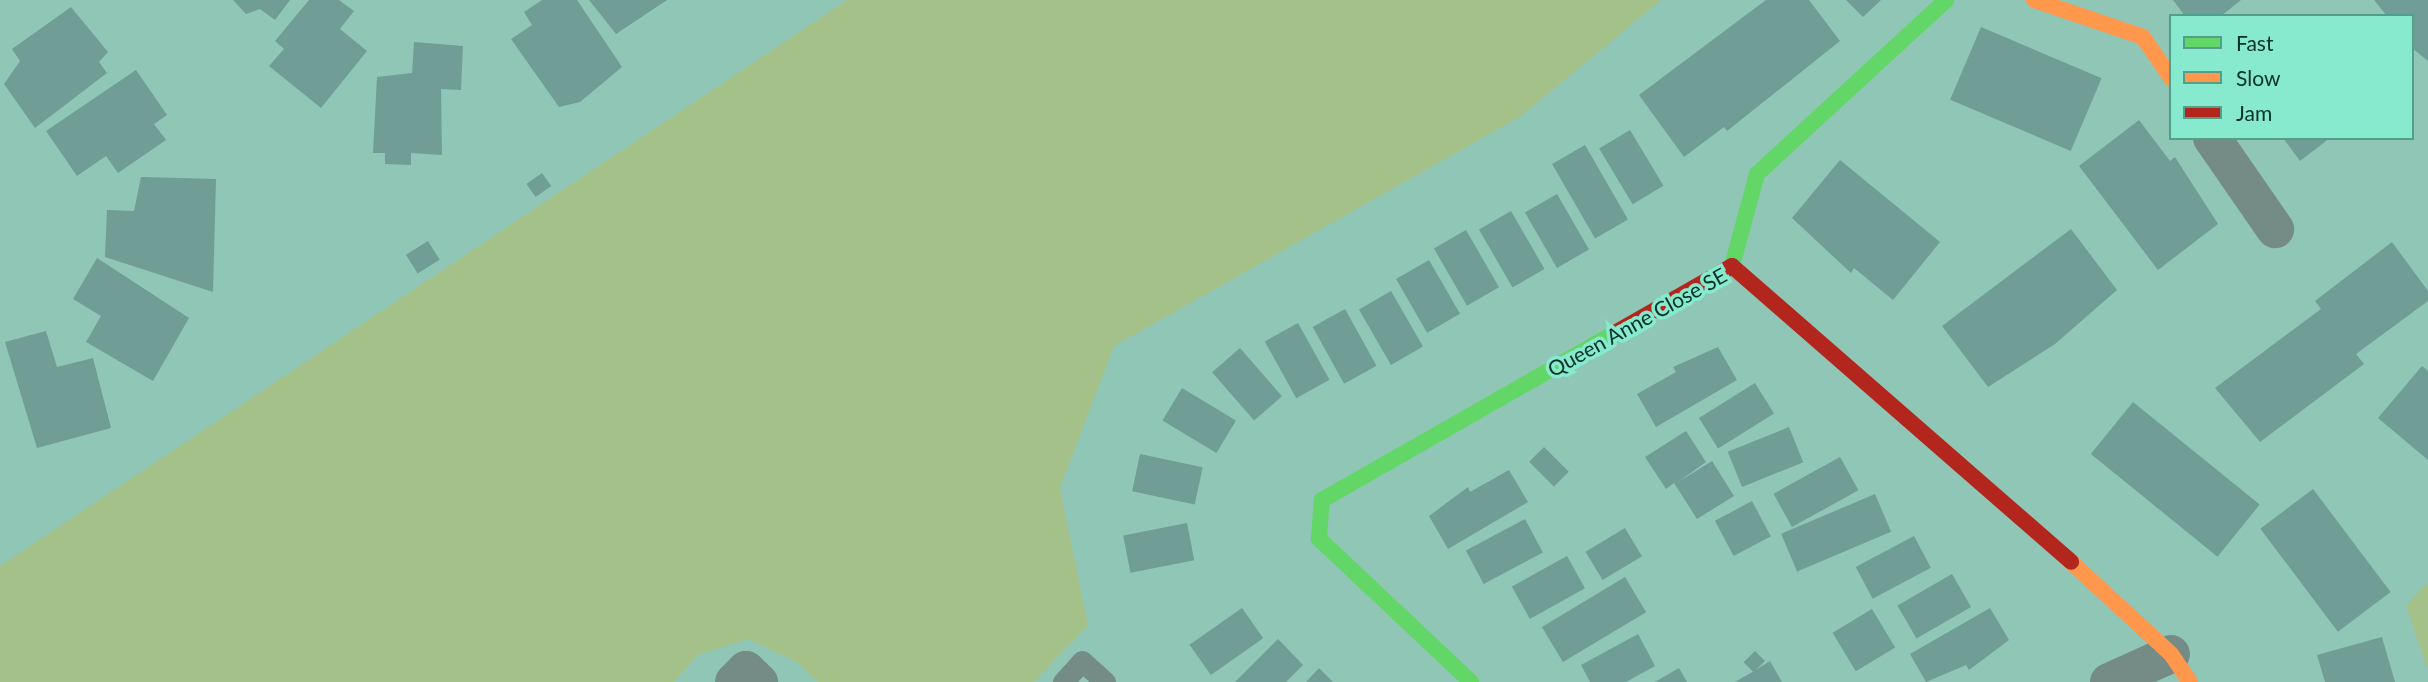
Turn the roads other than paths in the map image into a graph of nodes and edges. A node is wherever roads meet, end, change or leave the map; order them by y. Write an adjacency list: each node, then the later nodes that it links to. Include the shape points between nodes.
1 (1946, 0): 6 (street, via 1757,174)
2 (2034, 0): 3 (street, via 2143,37)
3 (2169, 75)
4 (2213, 140): 5 (street)
5 (2275, 229)
6 (1732, 266): 7 (street, Queen Anne Close SE, via 1961,460); 12 (street, Queen Anne Close SE, via 1322,500 1319,539)
7 (2181, 668): 13 (street, Queen Anne Close SE)
8 (734, 682): 9 (street, via 746,670)
9 (760, 682)
10 (1063, 682): 11 (lane, via 1082,661)
11 (1105, 682)
12 (1471, 682)
13 (2109, 682)

